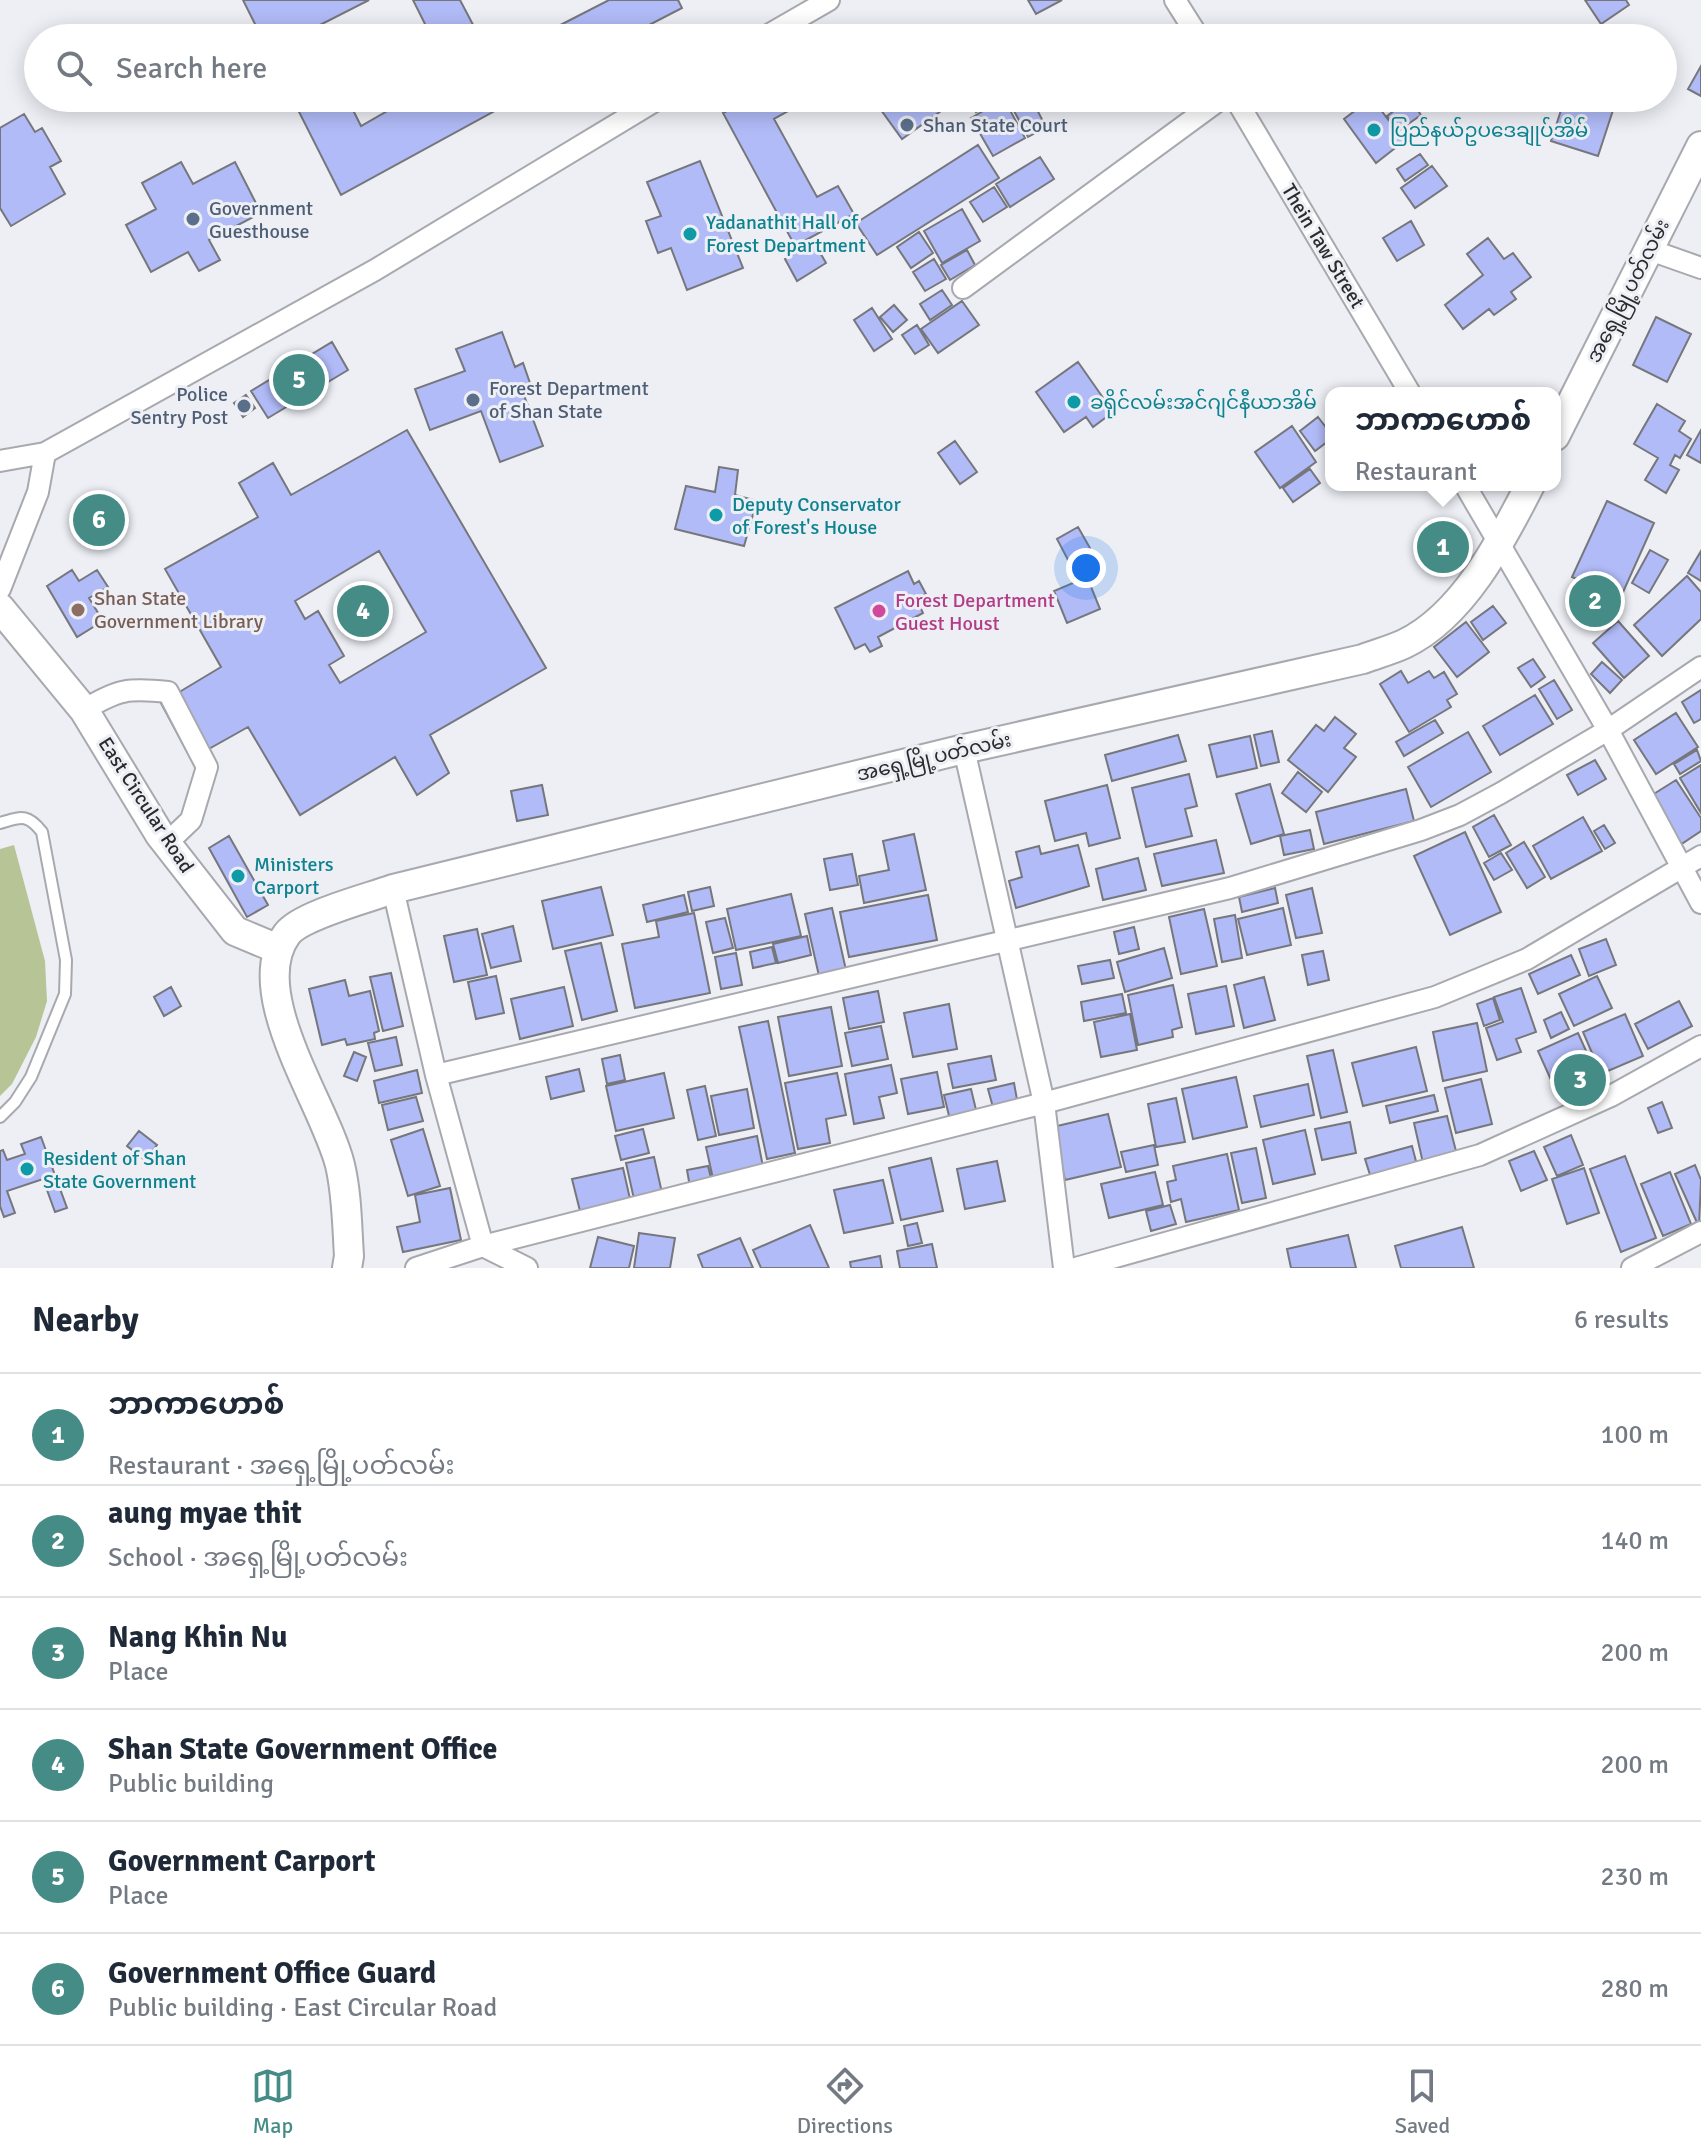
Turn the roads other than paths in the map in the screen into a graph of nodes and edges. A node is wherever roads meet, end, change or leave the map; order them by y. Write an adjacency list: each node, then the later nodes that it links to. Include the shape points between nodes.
1 (829, 0): 3 (street)
2 (1175, 0): 4 (street)
3 (787, 24)
4 (1190, 24)
5 (637, 112): 14 (street, via 375,270)
6 (1203, 112): 11 (street)
7 (1243, 112): 12 (street, Thein Taw Street)
8 (1701, 146): 9 (street, အရှေ့မြို့ပတ်လမ်း)
9 (1650, 250): 10 (street); 13 (street, အရှေ့မြို့ပတ်လမ်း)
10 (1701, 268)
11 (963, 288)
12 (1406, 387)
13 (1561, 424)
14 (45, 453): 15 (street); 19 (street, via 38,492)
15 (0, 461)
16 (1469, 491): 18 (street)
17 (1527, 491): 18 (street, အရှေ့မြို့ပတ်လမ်း)
18 (1500, 544): 23 (street); 24 (street, အရှေ့မြို့ပတ်လမ်း, via 1454,604 1406,643 1363,659)
19 (0, 589)
20 (0, 609): 22 (street, East Circular Road)
21 (1701, 667): 23 (street)
22 (84, 710): 26 (street, East Circular Road); 26 (street, via 111,693 168,692 207,767 191,820)
23 (1608, 730): 28 (street); 31 (street, via 1460,815 1421,830 1230,888)
24 (964, 749): 29 (street, အရှေ့မြို့ပတ်လမ်း); 31 (street)
25 (0, 823): 36 (lane, via 21,817 33,820 42,832 66,960 65,994 37,1063)
26 (167, 843): 32 (street, East Circular Road, via 235,931)
27 (1701, 856): 28 (street)
28 (1682, 869): 30 (street); 35 (street, via 1527,959 1435,997)
29 (393, 889): 32 (street, အရှေ့မြို့ပတ်လမ်း, via 302,921); 34 (street)
30 (1701, 903)
31 (1007, 939): 34 (street); 35 (street)
32 (278, 949): 39 (street, via 274,978 283,1022 340,1164)
33 (1701, 1046): 43 (street, via 1611,1096 1480,1155)
34 (436, 1075): 38 (street)
35 (1044, 1103): 38 (street); 42 (street)
36 (0, 1117)
37 (1701, 1232): 44 (street)
38 (483, 1246): 40 (street); 41 (street)
39 (347, 1268)
40 (416, 1268)
41 (527, 1268)
42 (1064, 1268)
43 (1076, 1268)
44 (1632, 1268)

